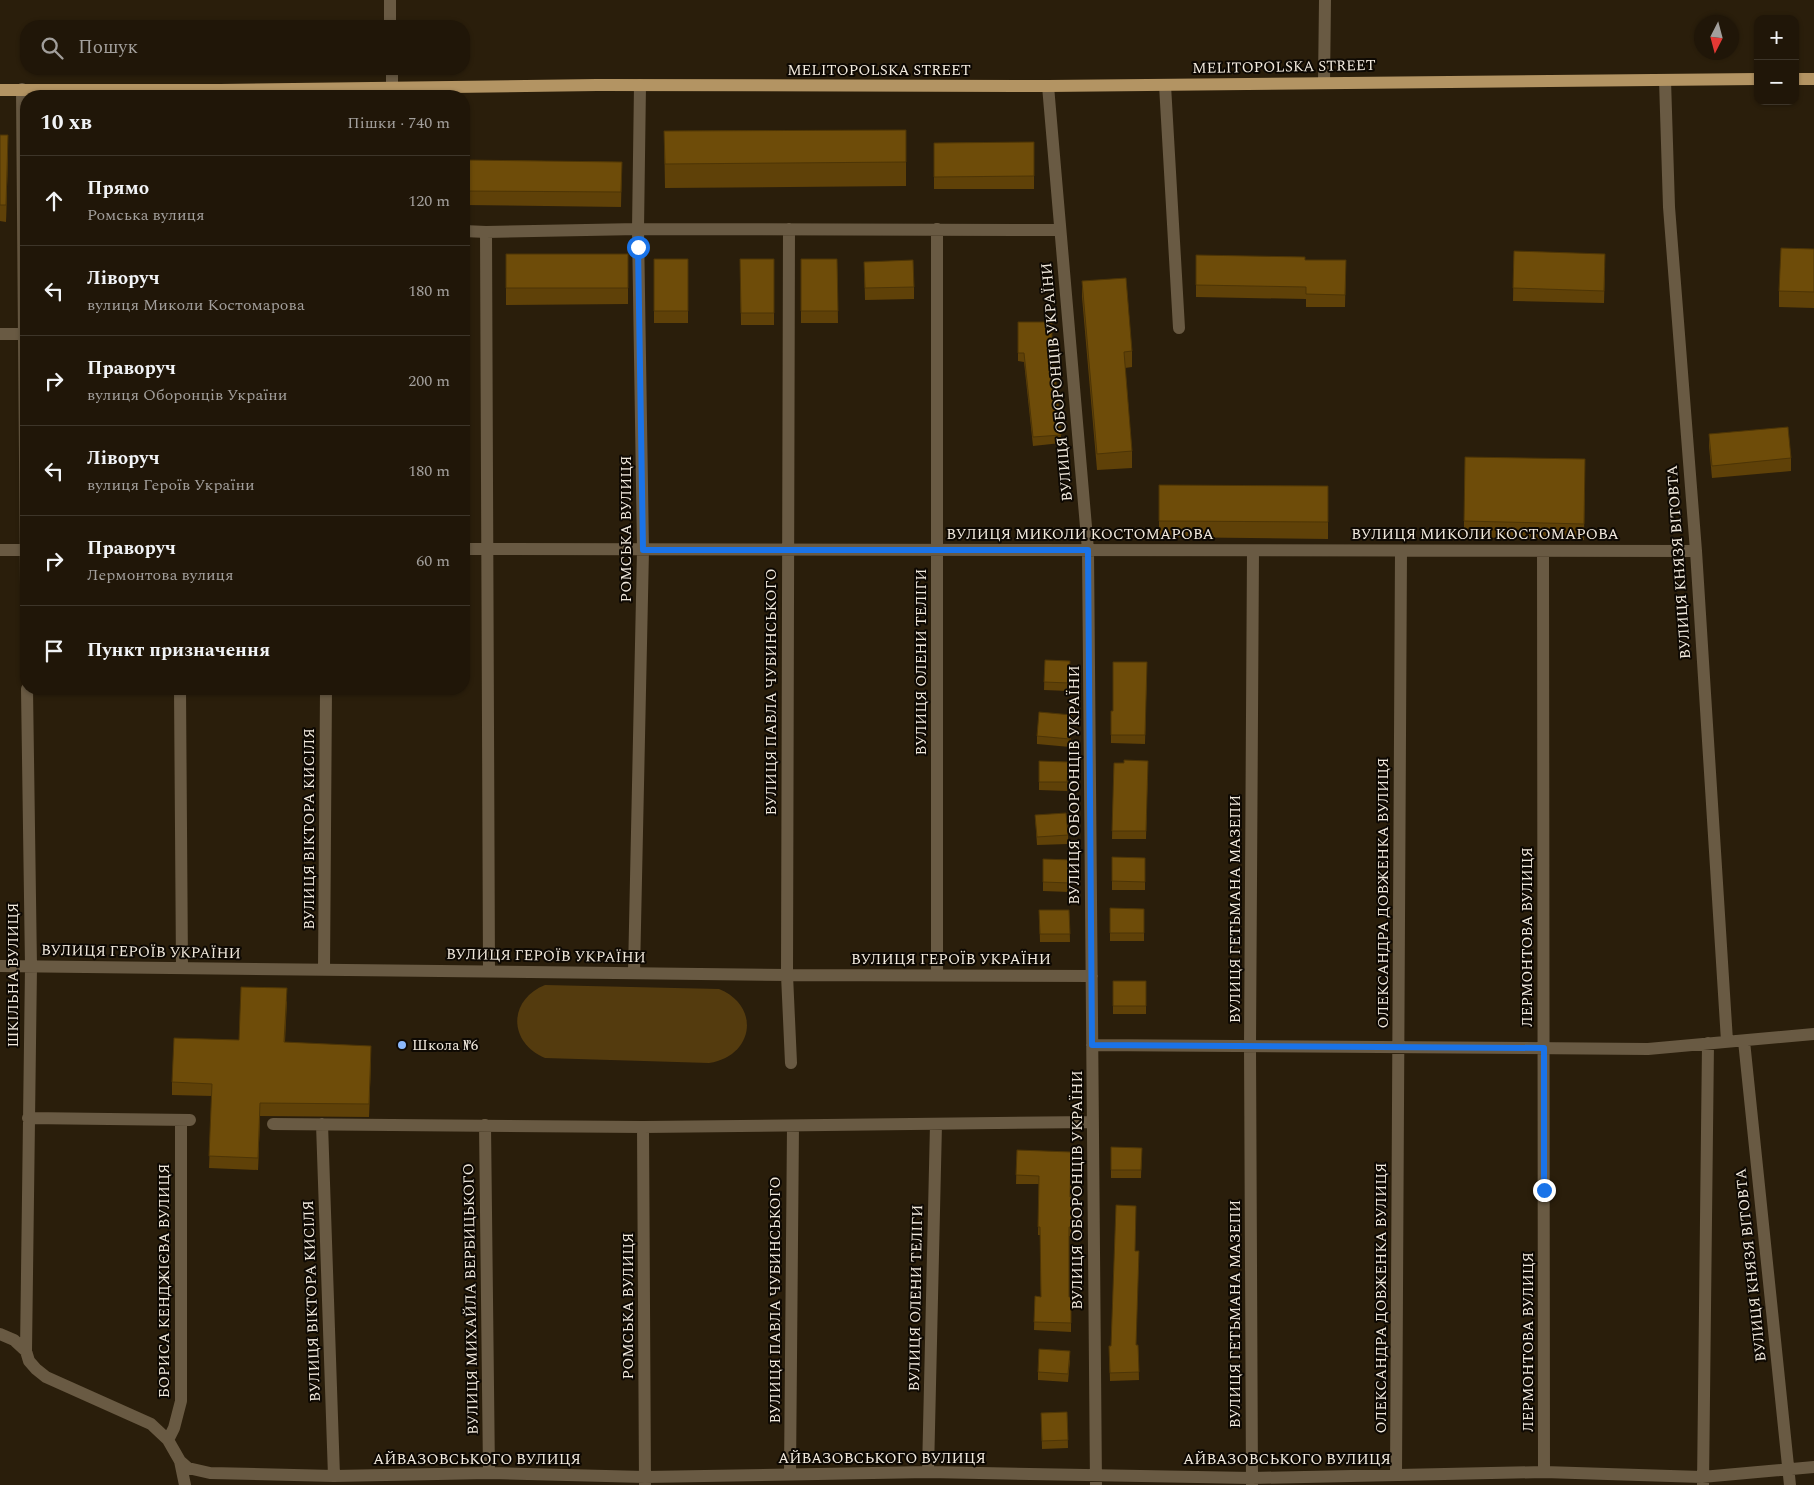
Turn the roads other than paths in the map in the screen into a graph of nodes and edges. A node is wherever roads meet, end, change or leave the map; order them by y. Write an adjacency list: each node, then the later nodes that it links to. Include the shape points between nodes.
1 (390, 0): 3 (street)
2 (1325, 0): 9 (street)
3 (390, 20)
4 (392, 75): 13 (street)
5 (1754, 79): 8 (main road, MELITOPOLSKA STREET)
6 (1799, 79): 7 (main road)
7 (1814, 79)
8 (1665, 80): 9 (main road, MELITOPOLSKA STREET); 37 (street, ВУЛИЦЯ КНЯЗЯ ВІТОВТА, via 1669,207)
9 (1324, 83): 11 (main road, MELITOPOLSKA STREET)
10 (640, 85): 12 (main road, MELITOPOLSKA STREET); 13 (main road, MELITOPOLSKA STREET); 17 (street, РОМСЬКА ВУЛИЦЯ)
11 (1165, 85): 12 (main road, MELITOPOLSKA STREET); 23 (street)
12 (1048, 86): 20 (street, ВУЛИЦЯ ОБОРОНЦІВ УКРАЇНИ)
13 (392, 88): 16 (main road, MELITOPOLSKA STREET)
14 (0, 90): 15 (main road, MELITOPOLSKA STREET)
15 (22, 90)
16 (358, 90)
17 (638, 229): 18 (street); 22 (street); 30 (street, РОМСЬКА ВУЛИЦЯ)
18 (789, 229): 19 (street); 31 (street, ВУЛИЦЯ ПАВЛА ЧУБИНСЬКОГО)
19 (937, 229): 20 (street); 32 (street, ВУЛИЦЯ ОЛЕНИ ТЕЛІГИ)
20 (1060, 230): 33 (street, ВУЛИЦЯ ОБОРОНЦІВ УКРАЇНИ)
21 (470, 231): 22 (street)
22 (486, 232): 26 (street)
23 (1179, 328)
24 (0, 334): 25 (street)
25 (20, 334)
26 (487, 549): 29 (street, ВУЛИЦЯ МИКОЛИ КОСТОМАРОВА); 30 (street, ВУЛИЦЯ МИКОЛИ КОСТОМАРОВА); 45 (street)
27 (0, 550): 28 (street)
28 (20, 550)
29 (470, 550)
30 (643, 550): 31 (street, ВУЛИЦЯ МИКОЛИ КОСТОМАРОВА); 46 (street, РОМСЬКА ВУЛИЦЯ)
31 (788, 550): 32 (street, ВУЛИЦЯ МИКОЛИ КОСТОМАРОВА); 47 (street, ВУЛИЦЯ ПАВЛА ЧУБИНСЬКОГО)
32 (937, 550): 33 (street, ВУЛИЦЯ МИКОЛИ КОСТОМАРОВА); 48 (street, ВУЛИЦЯ ОЛЕНИ ТЕЛІГИ)
33 (1088, 550): 35 (street, ВУЛИЦЯ МИКОЛИ КОСТОМАРОВА); 49 (street, ВУЛИЦЯ ОБОРОНЦІВ УКРАЇНИ)
34 (1401, 550): 35 (street, ВУЛИЦЯ МИКОЛИ КОСТОМАРОВА); 36 (street, ВУЛИЦЯ МИКОЛИ КОСТОМАРОВА); 56 (street, ОЛЕКСАНДРА ДОВЖЕНКА ВУЛИЦЯ)
35 (1253, 551): 55 (street, ВУЛИЦЯ ГЕТЬМАНА МАЗЕПИ)
36 (1543, 551): 37 (street, ВУЛИЦЯ МИКОЛИ КОСТОМАРОВА); 57 (street, ЛЕРМОНТОВА ВУЛИЦЯ)
37 (1696, 551): 51 (street, ВУЛИЦЯ КНЯЗЯ ВІТОВТА)
38 (27, 695): 42 (street, ШКІЛЬНА ВУЛИЦЯ)
39 (180, 695): 43 (street)
40 (326, 695): 44 (street, ВУЛИЦЯ ВІКТОРА КИСІЛЯ)
41 (0, 966): 42 (street, ВУЛИЦЯ ГЕРОЇВ УКРАЇНИ)
42 (30, 967): 43 (street, ВУЛИЦЯ ГЕРОЇВ УКРАЇНИ); 59 (street, ШКІЛЬНА ВУЛИЦЯ)
43 (182, 968): 44 (street, ВУЛИЦЯ ГЕРОЇВ УКРАЇНИ)
44 (324, 970): 45 (street, ВУЛИЦЯ ГЕРОЇВ УКРАЇНИ)
45 (489, 971): 46 (street, ВУЛИЦЯ ГЕРОЇВ УКРАЇНИ)
46 (634, 973): 47 (street, ВУЛИЦЯ ГЕРОЇВ УКРАЇНИ)
47 (787, 975): 48 (street, ВУЛИЦЯ ГЕРОЇВ УКРАЇНИ); 58 (street, ВУЛИЦЯ ПАВЛА ЧУБИНСЬКОГО)
48 (937, 975): 49 (street, ВУЛИЦЯ ГЕРОЇВ УКРАЇНИ)
49 (1092, 976): 54 (street, ВУЛИЦЯ ОБОРОНЦІВ УКРАЇНИ)
50 (1814, 1034): 52 (street)
51 (1726, 1041): 52 (street); 53 (street)
52 (1744, 1041): 72 (street, ВУЛИЦЯ КНЯЗЯ ВІТОВТА)
53 (1708, 1043): 57 (street, via 1648,1048); 82 (street)
54 (1092, 1045): 55 (street); 60 (street, ВУЛИЦЯ ОБОРОНЦІВ УКРАЇНИ)
55 (1250, 1046): 56 (street); 81 (street, ВУЛИЦЯ ГЕТЬМАНА МАЗЕПИ)
56 (1398, 1047): 57 (street); 77 (street, ОЛЕКСАНДРА ДОВЖЕНКА ВУЛИЦЯ)
57 (1544, 1048): 74 (street, ЛЕРМОНТОВА ВУЛИЦЯ)
58 (791, 1063)
59 (28, 1118): 68 (street, ШКІЛЬНА ВУЛИЦЯ); 69 (street, БОРИСА КЕНДЖІЄВА ВУЛИЦЯ, via 185,1120 181,1401)
60 (1093, 1122): 63 (street); 79 (street, ВУЛИЦЯ ОБОРОНЦІВ УКРАЇНИ)
61 (273, 1124): 62 (street)
62 (322, 1124): 64 (street); 78 (street, ВУЛИЦЯ ВІКТОРА КИСІЛЯ)
63 (936, 1124): 65 (street); 73 (street, ВУЛИЦЯ ОЛЕНИ ТЕЛІГИ)
64 (485, 1125): 66 (street); 75 (street, ВУЛИЦЯ МИХАЙЛА ВЕРБИЦЬКОГО)
65 (793, 1126): 66 (street); 76 (street, ВУЛИЦЯ ПАВЛА ЧУБИНСЬКОГО)
66 (643, 1127): 80 (street, РОМСЬКА ВУЛИЦЯ)
67 (0, 1334): 68 (street, via 14,1340)
68 (26, 1351): 69 (street, via 32,1365 46,1377 151,1424)
69 (168, 1440): 70 (street)
70 (180, 1461): 78 (street, АЙВАЗОВСЬКОГО ВУЛИЦЯ, via 188,1468 210,1473); 83 (street)
71 (1814, 1467): 72 (street, АЙВАЗОВСЬКОГО ВУЛИЦЯ)
72 (1788, 1469): 82 (street, АЙВАЗОВСЬКОГО ВУЛИЦЯ); 84 (street, ВУЛИЦЯ КНЯЗЯ ВІТОВТА)
73 (928, 1472): 76 (street, АЙВАЗОВСЬКОГО ВУЛИЦЯ); 79 (street, АЙВАЗОВСЬКОГО ВУЛИЦЯ)
74 (1544, 1472): 77 (street, АЙВАЗОВСЬКОГО ВУЛИЦЯ); 82 (street, АЙВАЗОВСЬКОГО ВУЛИЦЯ)
75 (489, 1473): 78 (street, АЙВАЗОВСЬКОГО ВУЛИЦЯ); 80 (street, АЙВАЗОВСЬКОГО ВУЛИЦЯ)
76 (790, 1474): 80 (street, АЙВАЗОВСЬКОГО ВУЛИЦЯ)
77 (1396, 1475): 81 (street, АЙВАЗОВСЬКОГО ВУЛИЦЯ)
78 (334, 1476)
79 (1096, 1480): 81 (street, АЙВАЗОВСЬКОГО ВУЛИЦЯ)
80 (645, 1481)
81 (1252, 1481)
82 (1702, 1481)
83 (185, 1485)
84 (1790, 1485)

